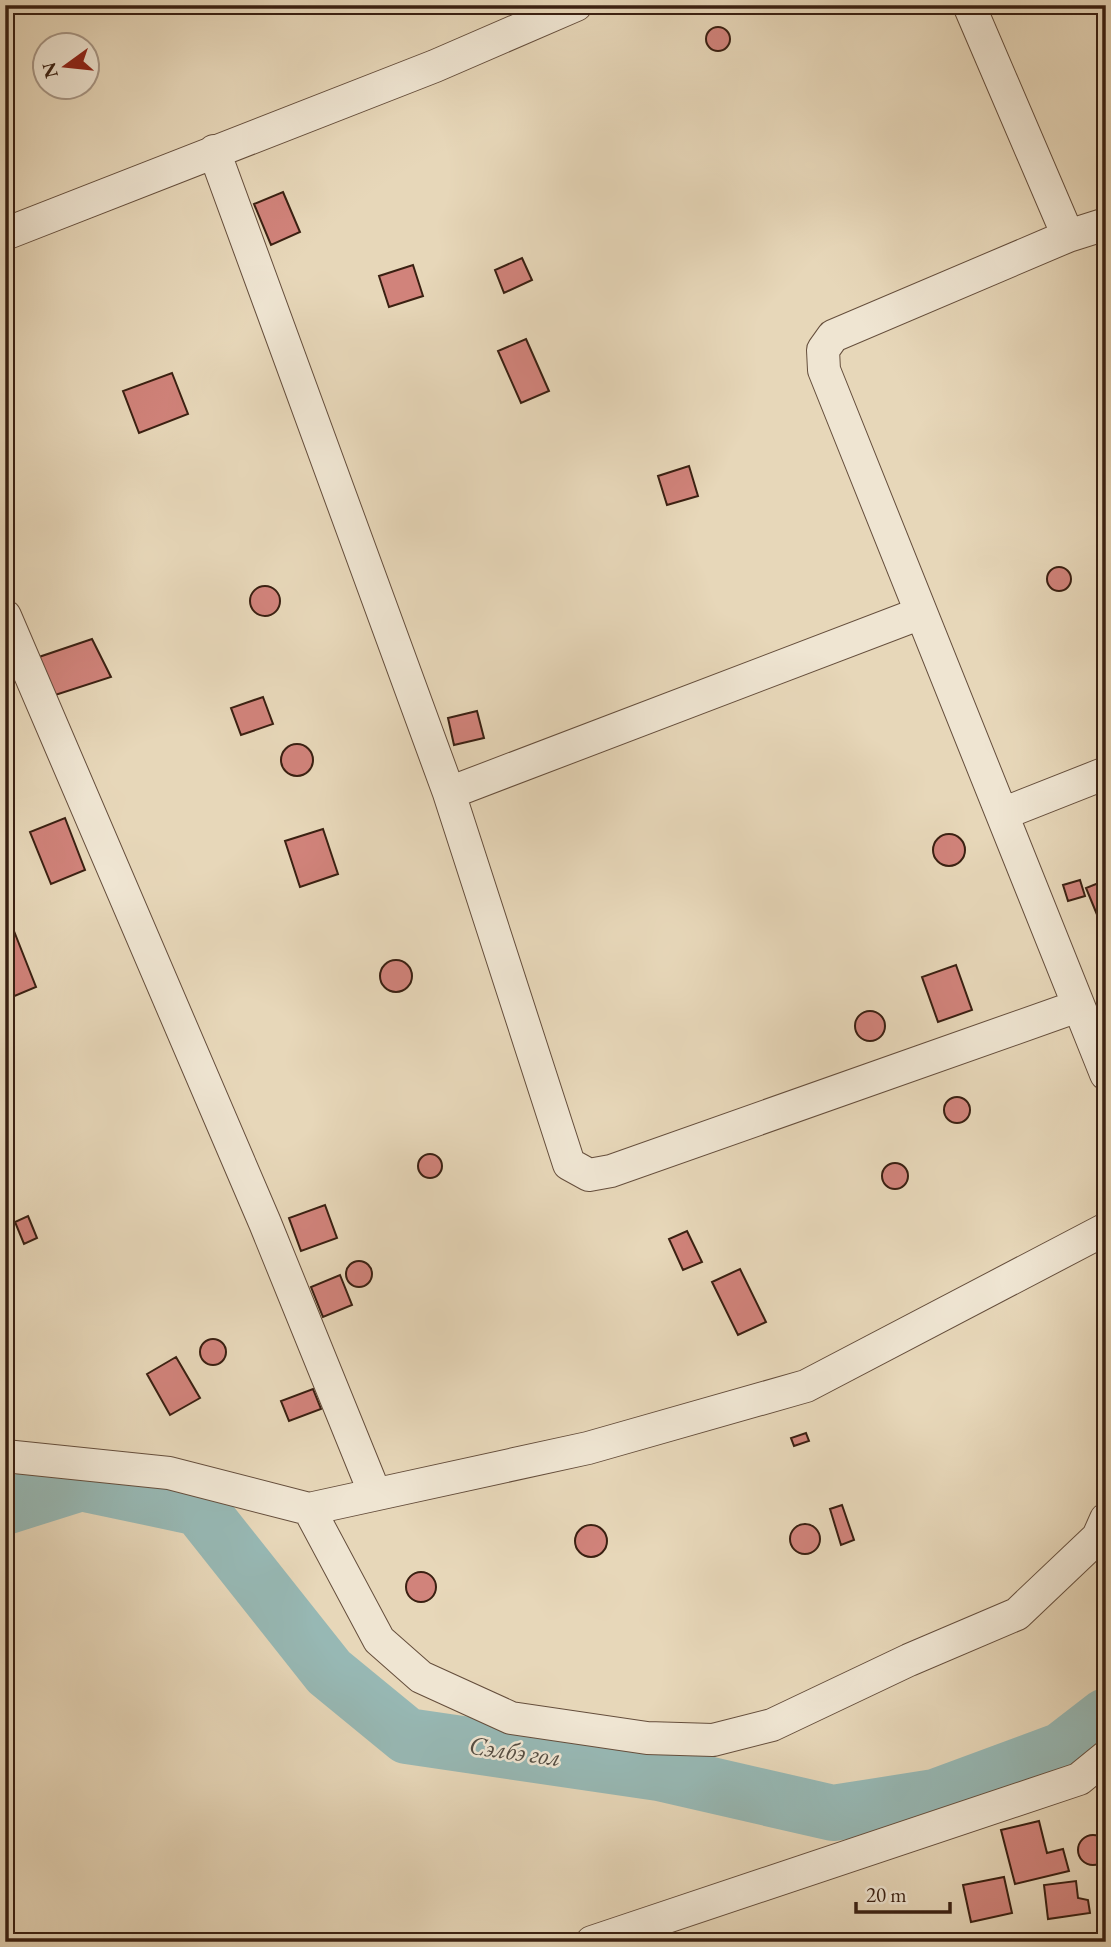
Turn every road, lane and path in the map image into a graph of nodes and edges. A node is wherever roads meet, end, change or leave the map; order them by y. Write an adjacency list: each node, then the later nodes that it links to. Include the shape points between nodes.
1 (576, 5): 3 (street, via 435,66)
2 (969, 5): 6 (street)
3 (214, 151): 5 (street); 10 (street)
4 (1106, 224): 6 (street)
5 (5, 234)
6 (1068, 236): 7 (street, via 833,336 823,350 824,370)
7 (921, 613): 10 (street); 11 (street)
8 (5, 617): 16 (street, via 260,1210)
9 (1106, 773): 11 (street)
10 (449, 793): 12 (street, via 569,1164 589,1175)
11 (1002, 814): 12 (street)
12 (1078, 1006): 13 (street)
13 (1106, 1074)
14 (1106, 1229): 16 (street, via 806,1386 588,1448)
15 (5, 1456): 17 (street, via 169,1473)
16 (375, 1494): 17 (street)
17 (309, 1508): 18 (street, via 379,1640 421,1677 511,1718 647,1738 713,1740 772,1725 1017,1614 1098,1537)
18 (1106, 1519)
19 (1106, 1757): 20 (street, via 1079,1779)
20 (592, 1942)

